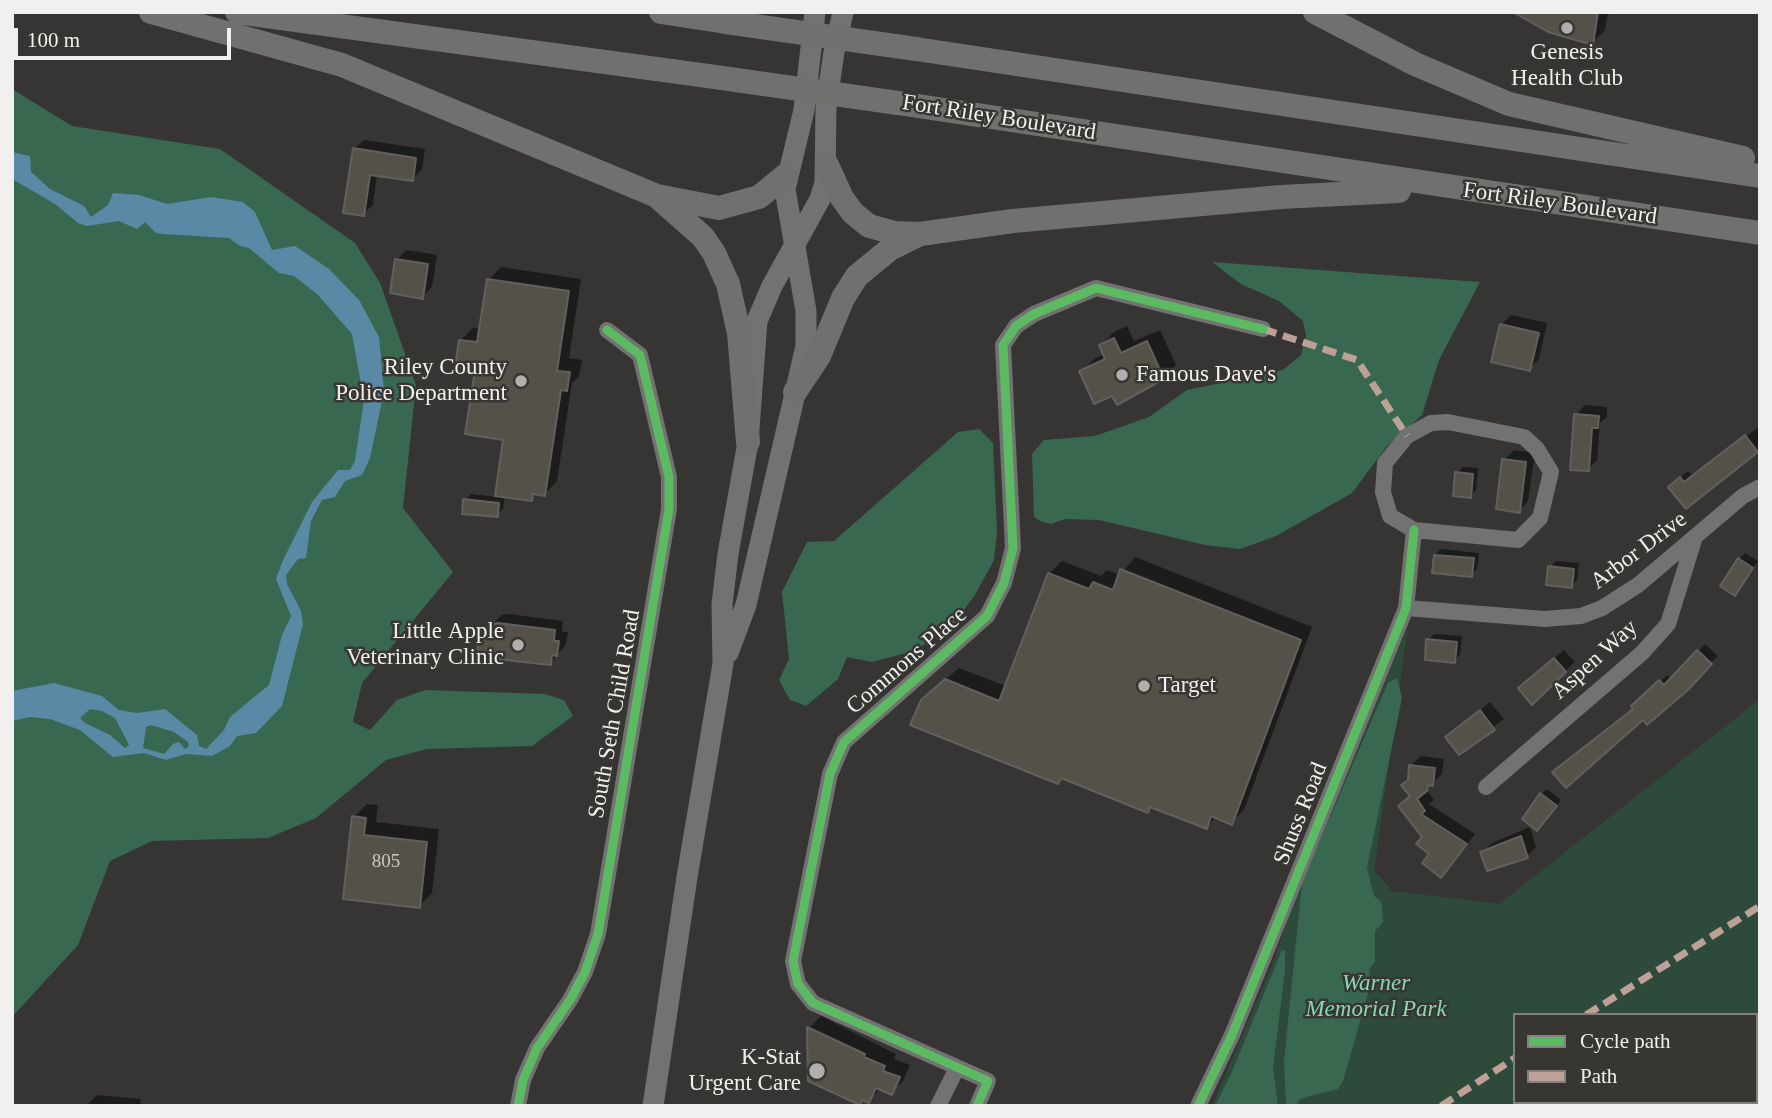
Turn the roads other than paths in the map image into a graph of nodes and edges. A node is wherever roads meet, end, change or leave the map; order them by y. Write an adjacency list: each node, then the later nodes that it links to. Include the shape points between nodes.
1 (151, 12): 12 (highway, via 342,65)
2 (237, 12): 11 (highway, Fort Riley Boulevard, bridge, via 898,103)
3 (661, 12): 10 (highway, bridge)
4 (815, 12): 9 (main road, via 804,110)
5 (844, 12): 8 (main road, via 826,107)
6 (1314, 12): 7 (highway, via 1415,64 1508,104)
7 (1760, 164)
8 (827, 165): 14 (highway, via 842,198 869,226); 15 (main road, via 820,199)
9 (786, 175): 12 (highway, via 760,197 730,207); 15 (main road, via 785,198)
10 (1760, 176)
11 (1460, 190): 13 (highway, Fort Riley Boulevard); 14 (highway, via 1281,197)
12 (657, 196): 19 (highway, via 703,237 729,284 739,333)
13 (1760, 233)
14 (920, 234): 18 (highway, via 890,249 857,276 819,356)
15 (794, 247): 18 (main road, via 807,327); 19 (main road, via 757,321)
16 (1263, 329): 26 (street, Commons Place, via 1096,288 1034,314 1016,326 1003,345 1013,548 1004,583 987,616 844,743 830,774 793,961 798,984 813,1003)
17 (607, 330): 27 (street, South Seth Child Road, via 640,355 669,477 669,509 598,934 585,972 537,1048)
18 (795, 392): 24 (main road, via 746,605)
19 (748, 442): 24 (main road, via 722,604)
20 (1760, 487): 22 (street, Arbor Drive, via 1743,496)
21 (1414, 530): 21 (street, via 1518,540 1540,518 1551,472 1524,437 1476,426 1431,423 1407,436 1385,463 1382,492 1390,516); 23 (street, Shuss Road)
22 (1694, 540): 23 (street, Arbor Drive, via 1638,585 1581,617 1545,619); 25 (street, Aspen Way, via 1668,624 1642,653)
23 (1406, 608): 31 (street, Shuss Road, via 1232,1035)
24 (723, 664): 28 (main road)
25 (1486, 787)
26 (957, 1068): 29 (street); 30 (street, Commons Place, via 988,1080)
27 (518, 1106)
28 (653, 1106)
29 (938, 1106)
30 (977, 1106)
31 (1198, 1106)

